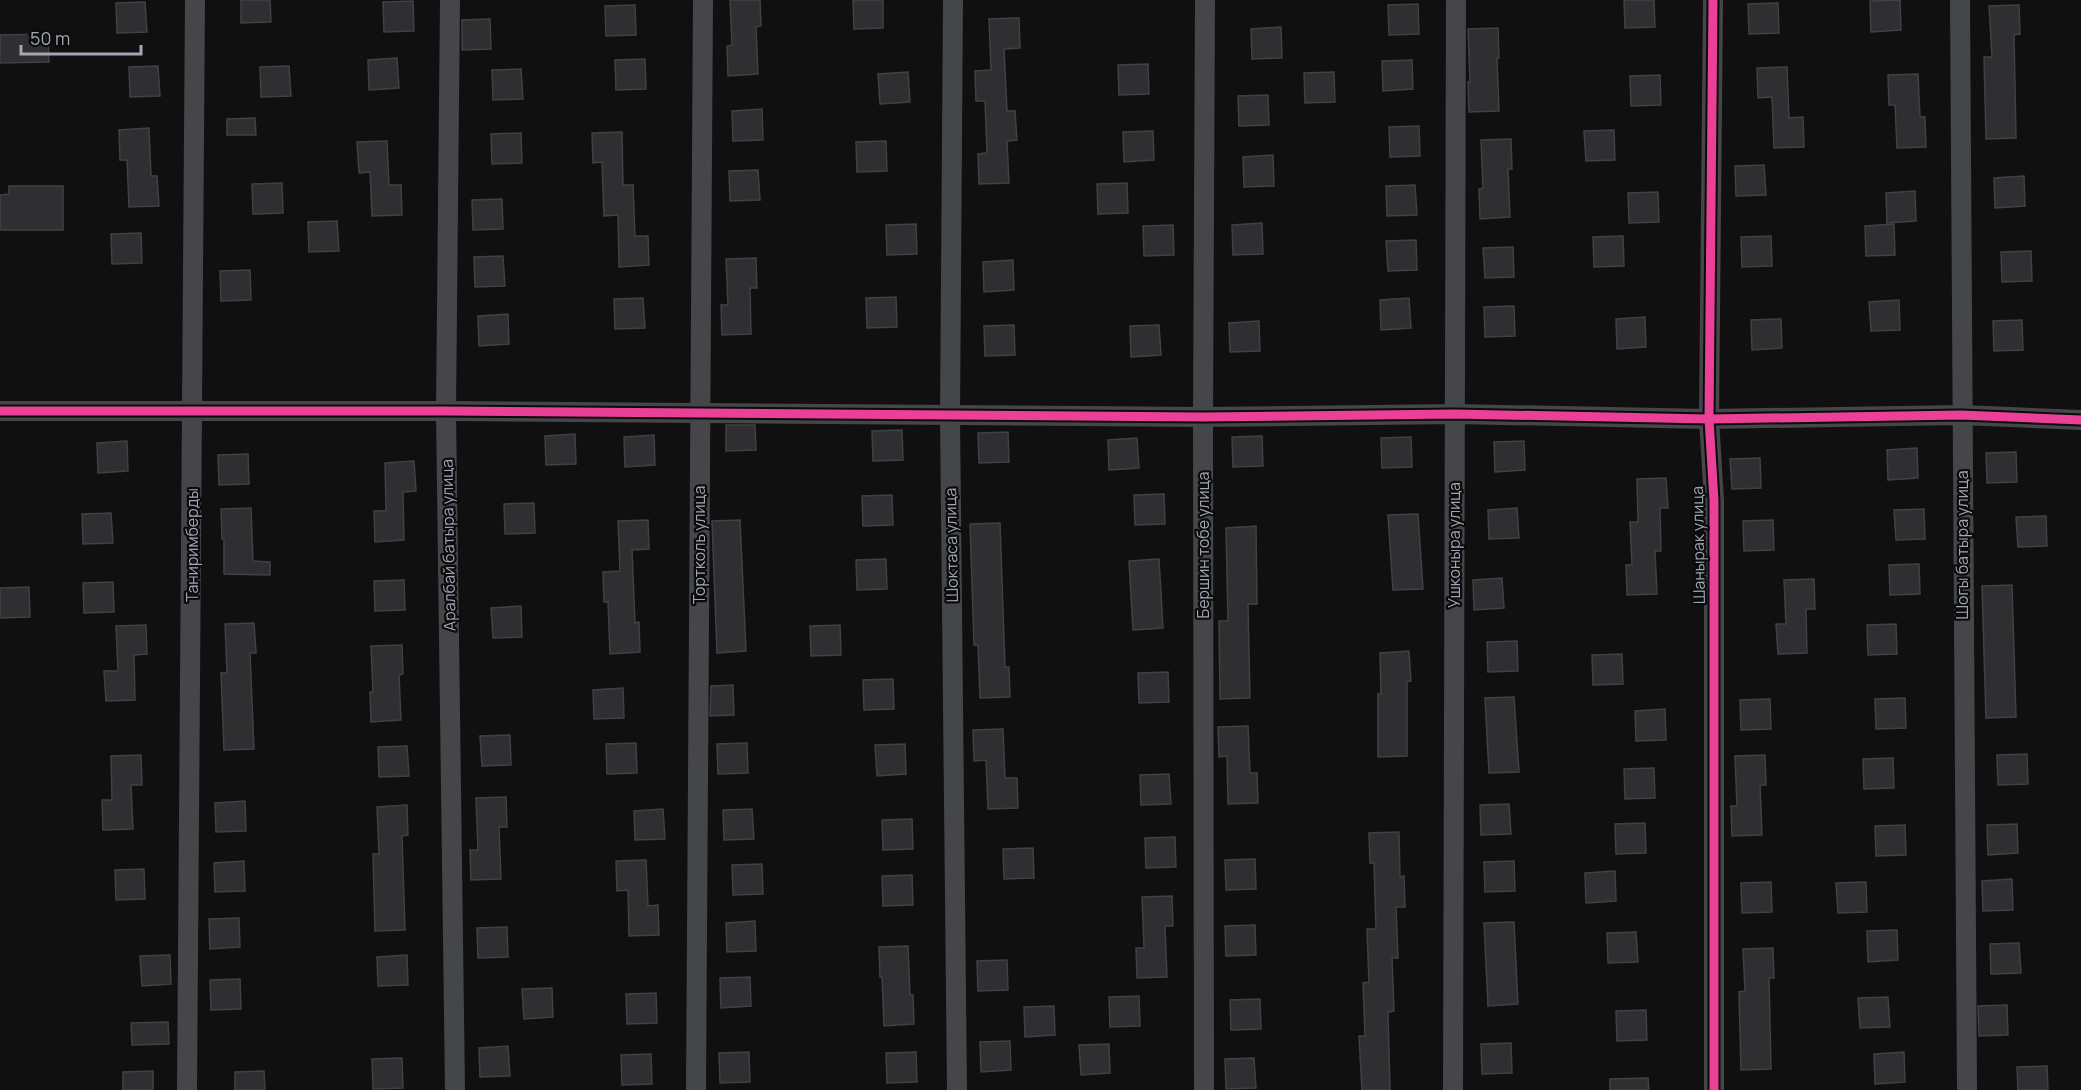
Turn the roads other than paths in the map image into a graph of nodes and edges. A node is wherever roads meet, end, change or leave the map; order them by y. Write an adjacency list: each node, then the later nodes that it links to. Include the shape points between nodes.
1 (195, 0): 10 (street, Таниримберды)
2 (450, 0): 11 (street, Аралбай батыра улица)
3 (703, 0): 12 (street, Тортколь улица)
4 (953, 0): 15 (street, Шоктаса улица)
5 (1205, 0): 16 (street, Бершин тобе улица)
6 (1455, 0): 13 (street, Ушконыра улица)
7 (1713, 0): 17 (street, Шанырак улица)
8 (1960, 0): 14 (street, Шогы батыра улица)
9 (0, 411): 10 (street)
10 (193, 411): 11 (street); 19 (street, Таниримберды)
11 (446, 411): 12 (street); 20 (street, Аралбай батыра улица)
12 (700, 413): 15 (street); 21 (street, Тортколь улица)
13 (1455, 414): 16 (street); 17 (street); 24 (street, Ушконыра улица)
14 (1962, 415): 17 (street); 18 (street); 26 (street, Шогы батыра улица)
15 (950, 416): 16 (street); 22 (street, Шоктаса улица)
16 (1203, 417): 23 (street, Бершин тобе улица)
17 (1709, 419): 25 (street, Шанырак улица, via 1714,501)
18 (2081, 420)
19 (187, 1090)
20 (455, 1090)
21 (696, 1090)
22 (957, 1090)
23 (1204, 1090)
24 (1454, 1090)
25 (1714, 1090)
26 (1966, 1090)

